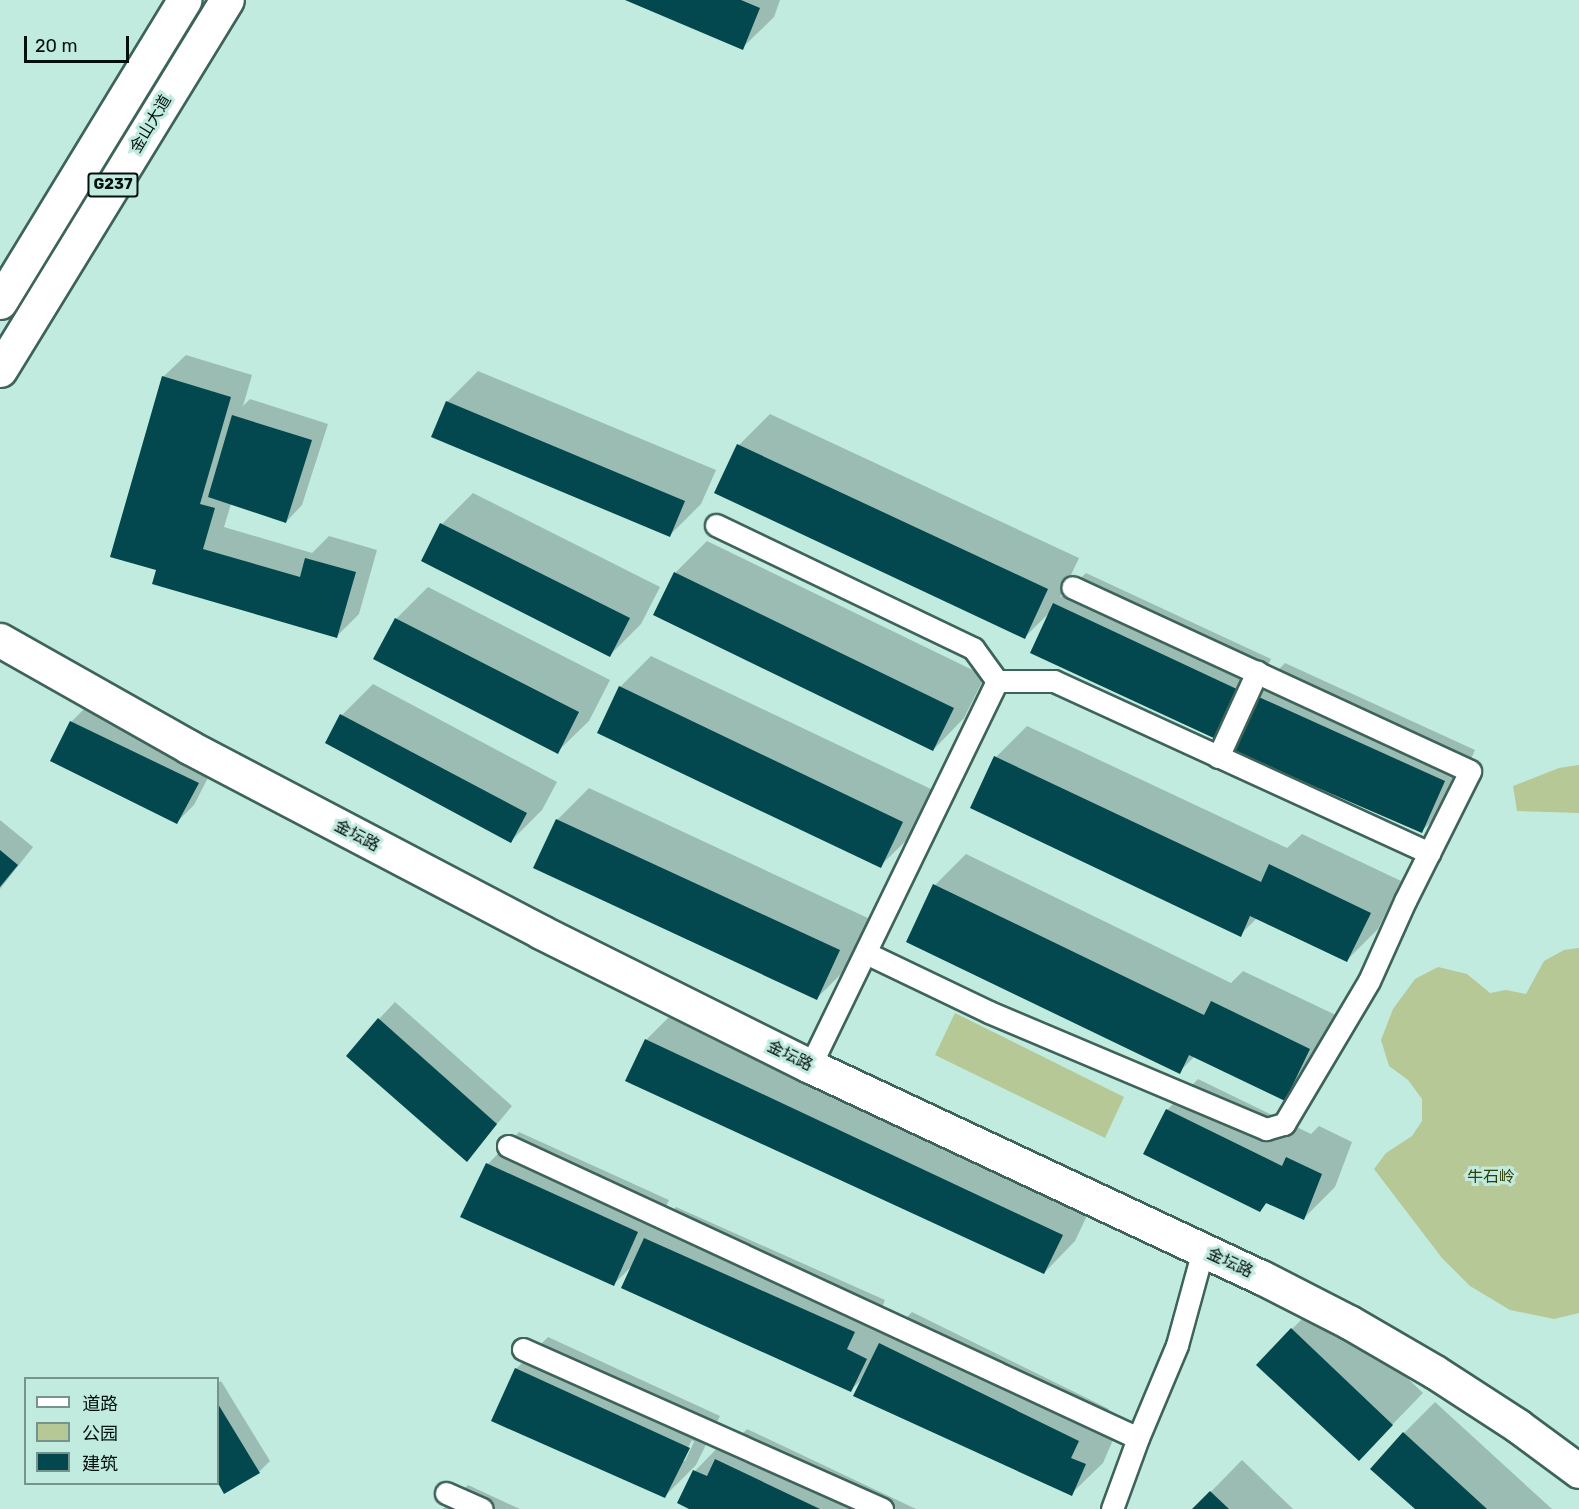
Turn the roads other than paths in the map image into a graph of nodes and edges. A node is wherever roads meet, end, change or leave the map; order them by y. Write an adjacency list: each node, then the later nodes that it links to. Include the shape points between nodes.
1 (184, 0): 3 (main road, G237)
2 (227, 0): 4 (main road, 金山大道 / G237)
3 (0, 302)
4 (0, 370)
5 (716, 525): 9 (lane, via 973,648)
6 (1072, 587): 8 (lane)
7 (0, 640): 13 (main road, 金坛路, via 189,747 541,932)
8 (1257, 672): 10 (lane); 11 (lane, via 1470,771)
9 (997, 681): 10 (lane, via 1054,681); 12 (lane)
10 (1218, 757): 11 (lane)
11 (1429, 852): 12 (lane, via 1369,981 1284,1124 1266,1129 989,1012)
12 (866, 953): 13 (lane)
13 (810, 1066): 15 (main road, 金坛路)
14 (508, 1146): 17 (lane)
15 (1203, 1250): 17 (lane, via 1177,1345); 18 (main road, 金坛路, via 1349,1322 1435,1372)
16 (524, 1349): 21 (lane)
17 (1138, 1438): 22 (lane)
18 (1579, 1471)
19 (446, 1493): 20 (lane)
20 (482, 1509)
21 (882, 1509)
22 (1112, 1509)

